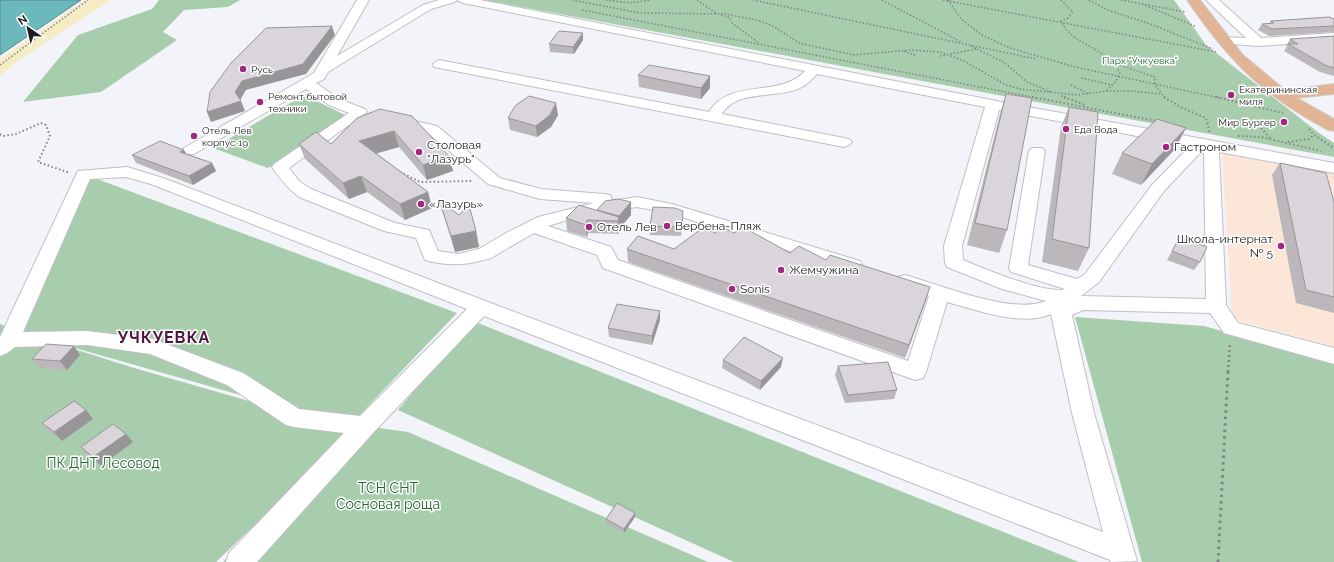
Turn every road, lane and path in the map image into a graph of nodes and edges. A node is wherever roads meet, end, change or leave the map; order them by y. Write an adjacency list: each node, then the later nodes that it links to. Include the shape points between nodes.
1 (88, 0): 41 (path)
2 (363, 0): 42 (street)
3 (450, 0): 42 (street, via 428,7)
4 (463, 0): 43 (street)
5 (572, 0): 22 (path)
6 (606, 0): 19 (path)
7 (651, 0): 19 (path)
8 (697, 0): 23 (path)
9 (753, 0): 29 (path)
10 (882, 0): 29 (path)
11 (943, 0): 12 (path)
12 (948, 0): 25 (path); 38 (path, via 963,22 984,35 1018,51)
13 (1061, 0): 25 (path, via 1073,12)
14 (1089, 0): 31 (path, via 1108,10)
15 (1121, 0): 20 (path)
16 (1136, 0): 20 (path)
17 (1193, 0): 31 (main road)
18 (1212, 0): 28 (street)
19 (621, 3): 22 (path)
20 (1140, 3): 24 (path, via 1185,11); 26 (path, via 1197,27)
21 (575, 9): 30 (path)
22 (615, 9): 23 (path, via 669,14)
23 (717, 13): 30 (path, via 730,18 736,27); 34 (path, via 767,23 799,43 825,50 867,56)
24 (1189, 16)
25 (1062, 22): 31 (path); 40 (path, via 1073,36 1102,51)
26 (1193, 22)
27 (1334, 37): 28 (street)
28 (1258, 42): 31 (street)
29 (967, 44): 32 (path); 38 (path)
30 (762, 45): 33 (path); 57 (path)
31 (1217, 47): 55 (main road, via 1245,65)
32 (977, 49): 35 (path); 52 (path, via 1005,63 1027,82)
33 (770, 50)
34 (902, 51): 35 (path, via 927,50); 36 (path)
35 (950, 55): 37 (path); 52 (path, via 1006,85)
36 (917, 56)
37 (940, 56)
38 (1058, 63): 44 (path)
39 (439, 64): 60 (street)
40 (1116, 64): 44 (path); 47 (path, via 1155,77)
41 (0, 65)
42 (323, 70): 46 (street, via 319,76)
43 (813, 70): 56 (street); 60 (street, via 807,79 791,88 739,97 722,104)
44 (1119, 76): 47 (path); 49 (path)
45 (1082, 78): 49 (path)
46 (306, 83): 59 (street, via 334,102); 72 (street)
47 (1155, 83): 54 (path); 58 (path)
48 (1071, 85): 53 (path)
49 (1112, 85): 51 (path)
50 (1334, 89): 55 (main road)
51 (1106, 90): 53 (path); 54 (path)
52 (1058, 94): 53 (path); 57 (path)
53 (1090, 94)
54 (1160, 94): 67 (path, via 1178,106 1206,118)
55 (1281, 95): 62 (main road)
56 (993, 105): 67 (street); 85 (street, via 953,246 954,263 990,280 1038,294)
57 (1089, 107): 61 (path)
58 (1286, 114)
59 (372, 115): 78 (street, via 432,129); 80 (street, via 280,166 293,184 305,193 390,227 423,234 431,256 458,260 485,254)
60 (713, 117): 69 (street)
61 (1162, 122)
62 (1334, 126)
63 (1261, 128): 68 (path)
64 (1203, 129): 67 (path)
65 (0, 134): 77 (path, via 16,134 41,123 46,125 50,136 38,162 74,174)
66 (1232, 135): 68 (path)
67 (1210, 138): 75 (street); 83 (street, via 1194,150 1158,188 1092,278); 86 (street)
68 (1271, 139): 70 (path)
69 (844, 142)
70 (1284, 142): 71 (path, via 1302,140 1314,135); 74 (path)
71 (1334, 148)
72 (189, 151)
73 (1037, 151): 83 (street, via 1018,268)
74 (1323, 151)
75 (1334, 168)
76 (394, 169): 78 (path, via 420,182)
77 (84, 174): 87 (street, via 127,172 157,181); 89 (street)
78 (494, 181): 79 (street, via 540,194)
79 (637, 202): 80 (street, via 582,210); 81 (street, via 672,209)
80 (533, 227): 84 (street, via 605,251 610,264 914,372)
81 (866, 269)
82 (888, 276): 84 (street)
83 (1081, 287): 85 (street)
84 (940, 292): 85 (street, via 1016,312 1040,311)
85 (1066, 297)
86 (1216, 306): 88 (street); 92 (street, via 1080,303 1061,312 1083,413)
87 (480, 307): 91 (street); 92 (street)
88 (1231, 328): 90 (street); 94 (path)
89 (5, 344): 91 (street, via 87,338 153,347 235,379 294,418)
90 (1334, 356)
91 (365, 426): 93 (street)
92 (1123, 557)
93 (243, 561)
94 (1218, 562)

